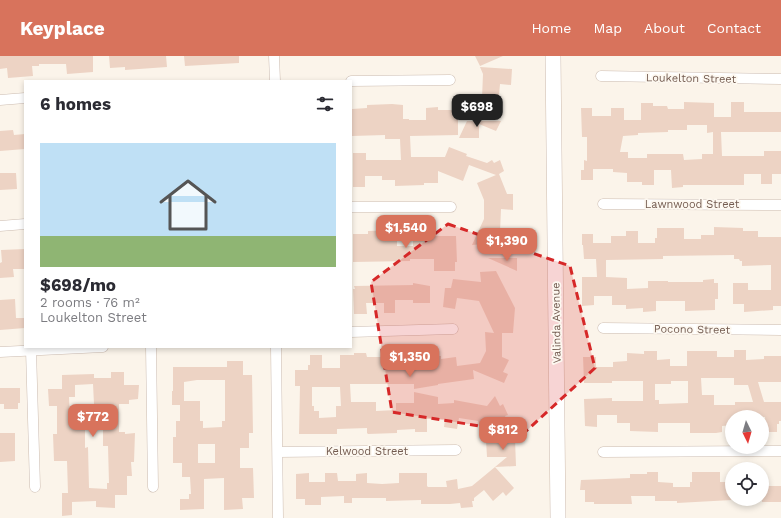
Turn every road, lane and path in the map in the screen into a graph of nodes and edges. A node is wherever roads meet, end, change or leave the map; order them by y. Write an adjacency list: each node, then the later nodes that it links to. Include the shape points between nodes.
1 (274, 56): 5 (street)
2 (553, 56): 32 (main road, Valinda Avenue)
3 (601, 76): 4 (street, Loukelton Street)
4 (781, 79)
5 (275, 80)
6 (450, 80): 7 (street)
7 (352, 81)
8 (24, 98): 9 (street)
9 (0, 100)
10 (603, 204): 11 (street, Lawnwood Street)
11 (781, 205)
12 (352, 207): 13 (street)
13 (451, 207)
14 (24, 224): 15 (street)
15 (0, 226)
16 (603, 328): 18 (street, Pocono Street)
17 (453, 329): 19 (street)
18 (781, 330)
19 (352, 332)
20 (79, 348): 23 (street)
21 (152, 348): 30 (street)
22 (276, 348): 27 (street)
23 (31, 350): 24 (street); 29 (street)
24 (0, 352)
25 (456, 450): 27 (street, Kelwood Street)
26 (781, 450): 28 (street)
27 (278, 452): 31 (street)
28 (603, 452)
29 (35, 487)
30 (153, 487)
31 (278, 518)
32 (558, 518)

